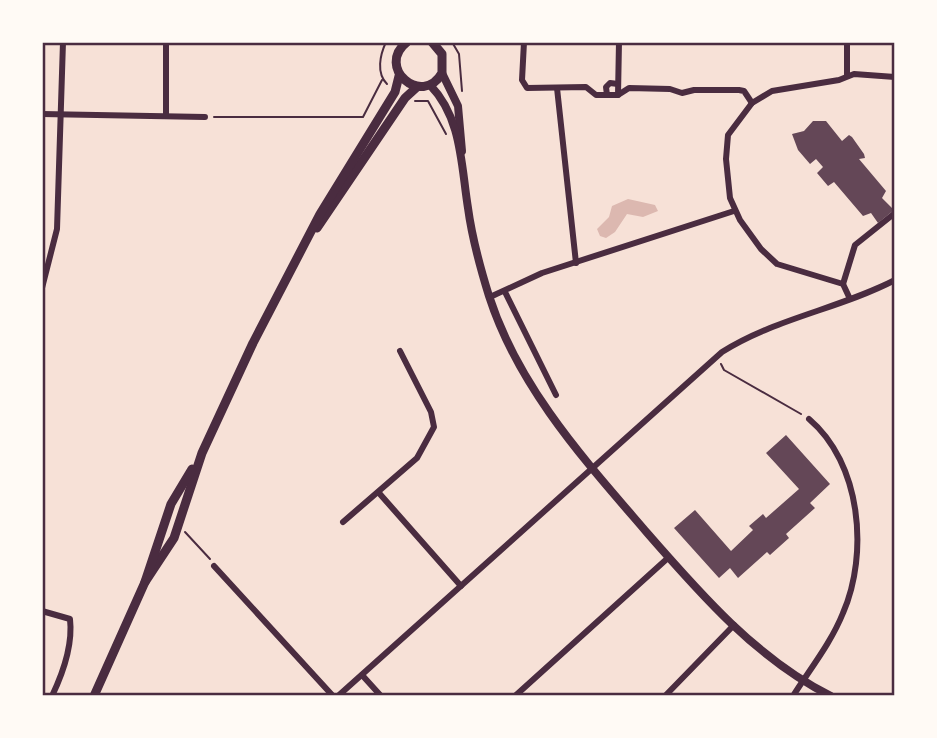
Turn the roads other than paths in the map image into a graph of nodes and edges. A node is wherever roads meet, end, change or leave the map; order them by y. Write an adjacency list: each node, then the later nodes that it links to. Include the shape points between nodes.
1 (63, 42): 24 (street)
2 (166, 42): 25 (street)
3 (395, 42): 10 (main road)
4 (407, 42): 10 (main road)
5 (432, 42): 11 (main road)
6 (450, 42): 11 (main road)
7 (524, 42): 19 (street, via 523,85)
8 (619, 42): 16 (street)
9 (847, 42): 14 (street)
10 (398, 52): 13 (main road)
11 (442, 54): 12 (main road)
12 (442, 73): 17 (main road); 27 (street, via 458,106 464,142)
13 (399, 76): 18 (main road); 30 (main road, via 395,92)
14 (847, 76): 15 (street); 22 (street, via 780,89)
15 (895, 76)
16 (618, 84): 20 (street); 21 (street, via 610,83)
17 (430, 85): 18 (main road); 27 (street, via 452,116)
18 (417, 87): 30 (main road)
19 (557, 88): 21 (street, via 586,87 596,95); 31 (street)
20 (618, 94): 21 (street); 22 (street, via 629,88 682,93 739,90)
21 (607, 95)
22 (752, 103): 28 (street, via 728,135 728,190)
23 (42, 114): 24 (street)
24 (62, 114): 25 (street); 34 (street, via 57,229)
25 (166, 114): 26 (street)
26 (205, 117)
27 (461, 154): 36 (street, via 472,235)
28 (734, 211): 31 (street); 33 (street, via 777,264)
29 (895, 213): 33 (street, via 855,245)
30 (313, 232): 52 (main road, via 202,453 171,504 145,582)
31 (576, 263): 35 (street)
32 (895, 280): 37 (street)
33 (843, 284): 37 (street)
34 (42, 286)
35 (505, 292): 36 (street); 39 (street)
36 (490, 297): 41 (street, via 533,389)
37 (850, 299): 41 (street, via 762,330 717,357)
38 (400, 351): 42 (street, via 434,427 417,458)
39 (556, 395)
40 (809, 419): 50 (street, via 836,448 849,478 856,552 843,614)
41 (592, 469): 44 (street); 46 (street)
42 (379, 493): 43 (street); 46 (street)
43 (343, 522)
44 (669, 557): 48 (street); 56 (street)
45 (214, 566): 53 (street)
46 (461, 586): 49 (street)
47 (42, 611): 51 (street, via 70,619 65,664)
48 (734, 625): 50 (street); 57 (street)
49 (362, 675): 54 (street); 55 (street)
50 (802, 681): 58 (street); 59 (street)
51 (52, 696)
52 (94, 696)
53 (333, 696)
54 (338, 696)
55 (381, 696)
56 (516, 696)
57 (665, 696)
58 (793, 696)
59 (831, 696)

